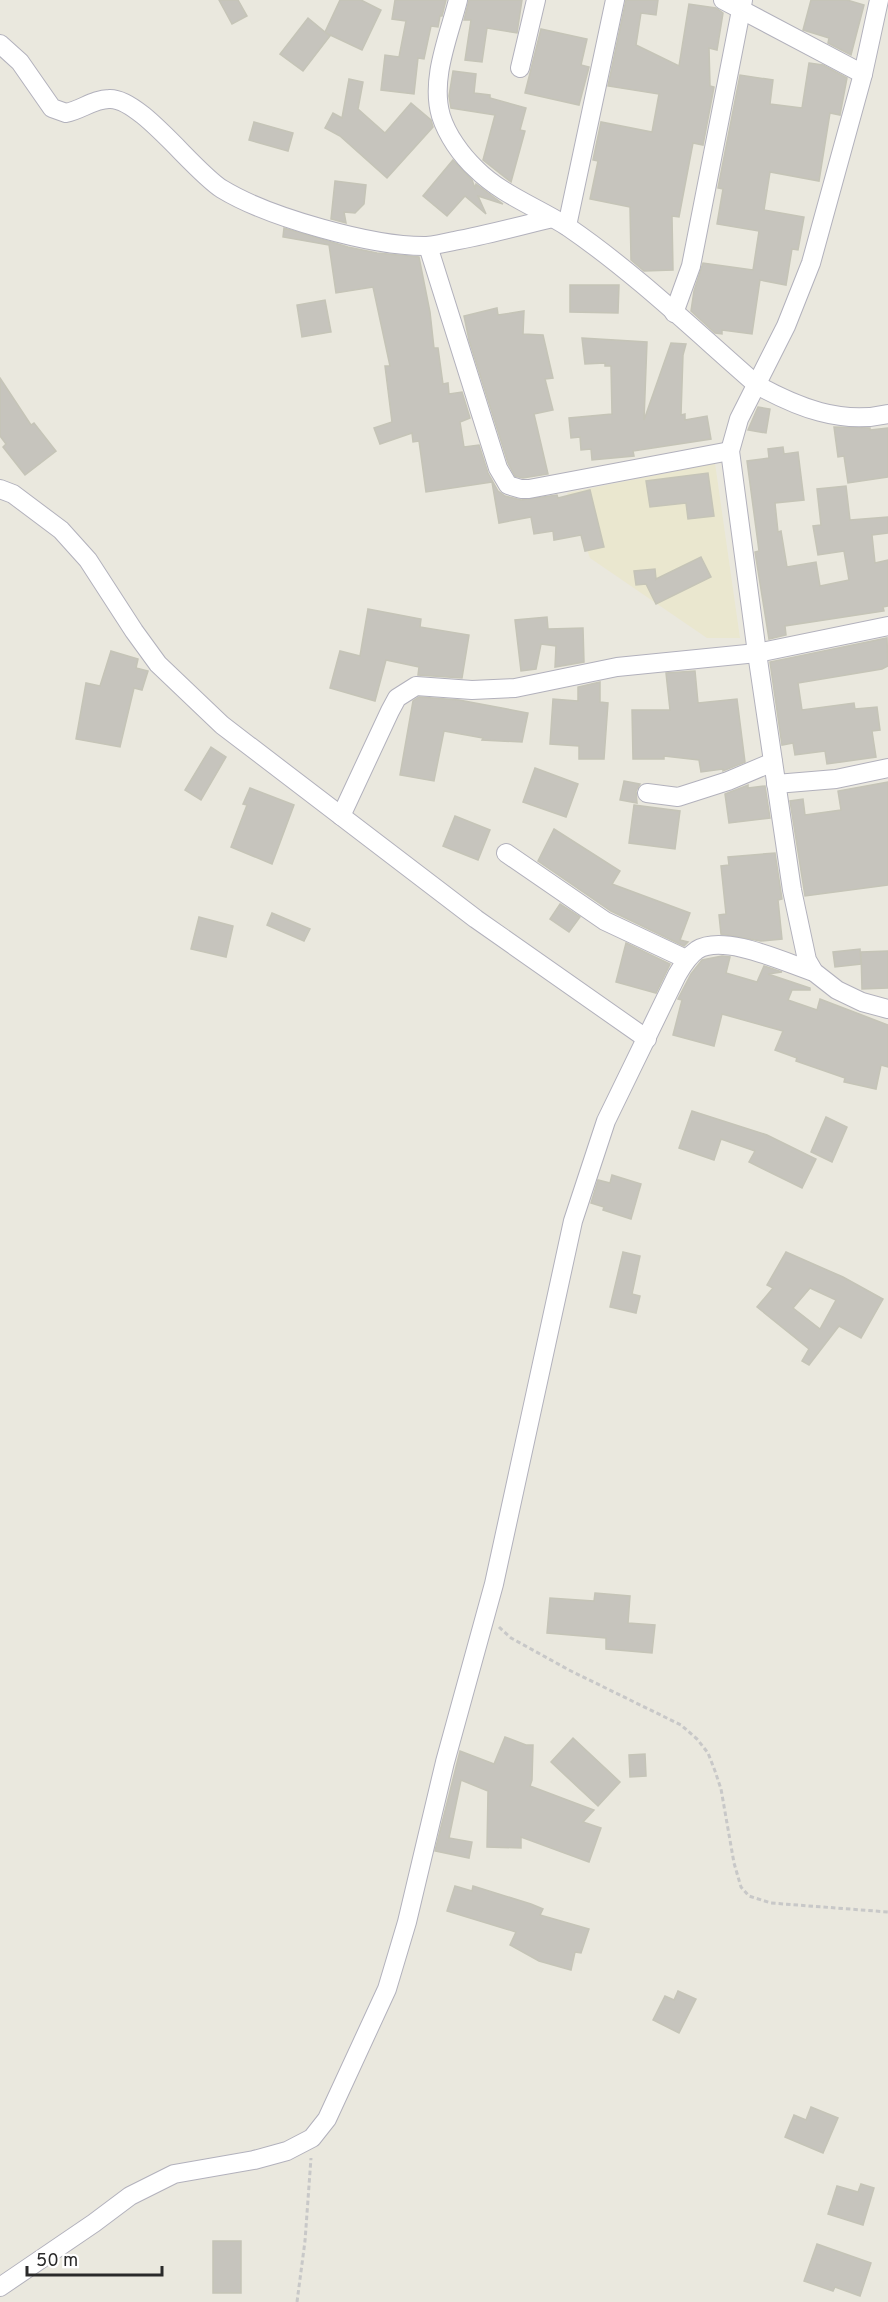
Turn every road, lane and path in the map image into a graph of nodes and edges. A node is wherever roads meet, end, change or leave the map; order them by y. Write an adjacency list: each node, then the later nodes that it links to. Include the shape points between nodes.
1 (458, 0): 10 (street, via 439,80 437,99 442,118 459,149 491,183)
2 (536, 0): 8 (street)
3 (615, 0): 10 (street)
4 (723, 0): 6 (street)
5 (879, 0): 9 (street)
6 (743, 6): 9 (street); 12 (street, via 691,266)
7 (0, 44): 11 (street, via 20,63 52,108 66,113 101,100 119,101 139,112 221,188 253,204 352,236)
8 (520, 68)
9 (863, 74): 13 (street, via 811,263)
10 (559, 222): 11 (street); 12 (street)
11 (428, 246): 15 (street, via 498,468 508,485 529,489)
12 (674, 313): 13 (street)
13 (757, 385): 14 (street, via 785,400 831,416); 15 (street, via 739,419)
14 (888, 414)
15 (730, 451): 18 (street)
16 (0, 489): 23 (street, via 37,510 61,530 88,560 158,664 191,697)
17 (888, 626): 18 (street)
18 (757, 653): 19 (street); 23 (street, via 617,667 515,688 416,686 397,698)
19 (773, 762): 21 (street); 22 (street, via 678,797)
20 (888, 768): 21 (street, via 836,779)
21 (776, 784): 26 (street, via 796,919)
22 (646, 793)
23 (341, 816): 28 (street, via 476,919)
24 (506, 853): 25 (street, via 605,921)
25 (686, 959): 26 (street, via 699,949 717,945 760,953); 28 (street)
26 (814, 972): 27 (street, via 837,990)
27 (888, 1009)
28 (647, 1039): 29 (street, via 606,1121 573,1221)
29 (486, 1616): 30 (path, via 511,1638 681,1725 697,1739 715,1771 734,1863 741,1887 749,1896 771,1903); 31 (street, via 387,1989 327,2120)
30 (888, 1912)
31 (312, 2138): 32 (street, via 287,2151 254,2160 174,2174 129,2196); 33 (path)
32 (0, 2288)
33 (297, 2302)

